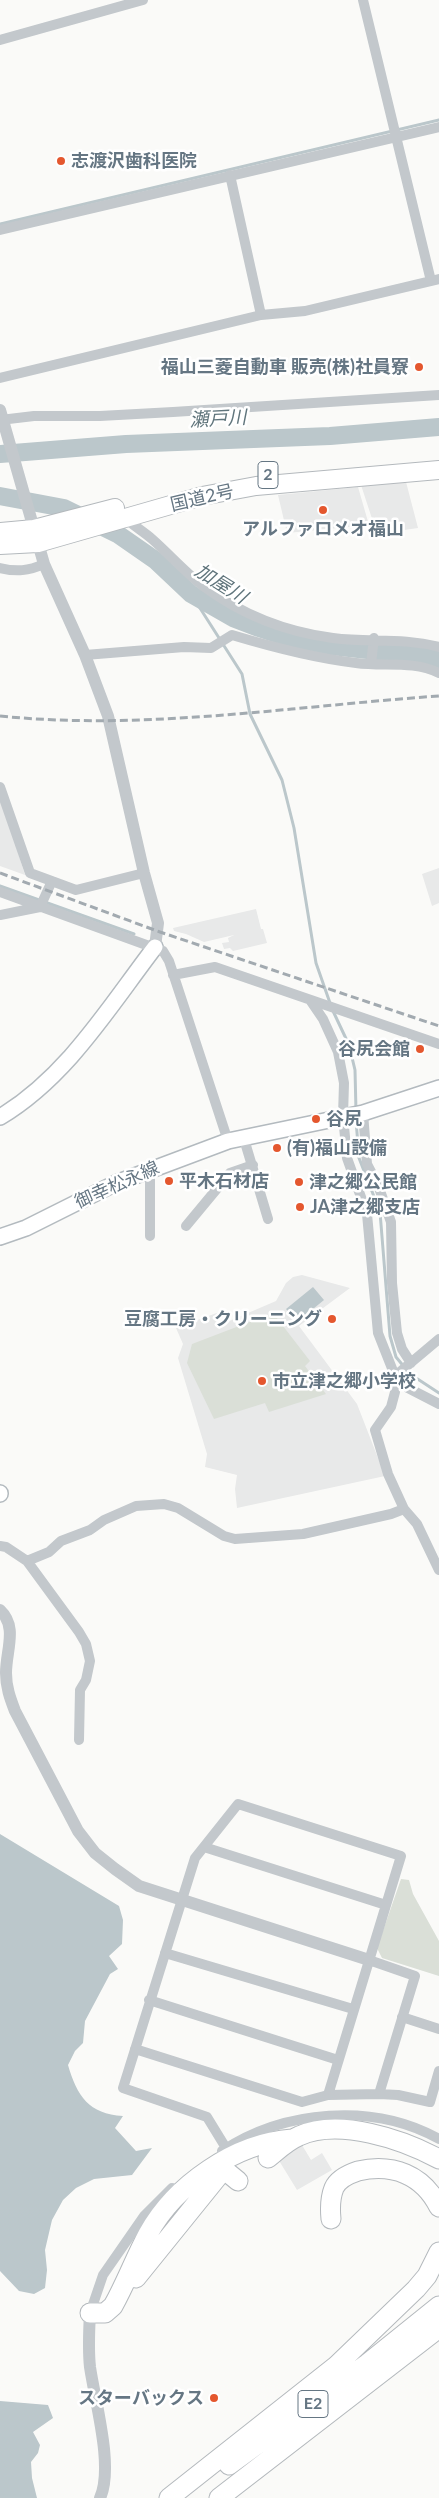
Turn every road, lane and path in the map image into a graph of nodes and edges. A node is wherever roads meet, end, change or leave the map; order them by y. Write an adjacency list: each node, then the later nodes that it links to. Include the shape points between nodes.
1 (143, 0): 3 (street)
2 (363, 0): 5 (street)
3 (0, 40)
4 (439, 127): 5 (street)
5 (395, 132): 6 (street); 8 (street)
6 (230, 175): 7 (street); 9 (street)
7 (0, 230)
8 (435, 280): 9 (street, via 305,310)
9 (261, 315): 10 (street)
10 (0, 378)
11 (439, 395): 12 (street)
12 (2, 419): 17 (street)
13 (439, 461): 15 (highway, 国道2号 / 2, via 254,476 204,486)
14 (439, 470): 15 (highway, 国道2号 / 2, via 256,486)
15 (113, 517): 17 (highway, 国道2号 / 2); 21 (street, via 150,537 202,585 228,603 264,621 334,638)
16 (0, 532): 17 (highway, 国道2号 / 2)
17 (36, 536): 18 (highway, 国道2号 / 2); 19 (street)
18 (0, 545)
19 (44, 564): 20 (street, via 30,571); 23 (street)
20 (0, 568)
21 (374, 640): 22 (street, via 416,642); 24 (street)
22 (439, 647)
23 (85, 655): 24 (street, via 211,648 232,635 317,658); 27 (street, via 108,716)
24 (371, 662): 25 (street, via 405,664)
25 (439, 673)
26 (0, 787): 28 (street, via 30,873)
27 (144, 873): 28 (street, via 76,890); 32 (street, via 158,923)
28 (52, 881): 30 (street)
29 (0, 892): 30 (street)
30 (43, 903): 31 (street); 32 (street)
31 (0, 916)
32 (155, 947): 33 (street, via 163,951); 38 (main road, via 79,1048 48,1082)
33 (173, 975): 34 (street, via 215,967); 40 (street)
34 (310, 1000): 35 (street); 37 (street, via 323,1018 338,1052)
35 (439, 1044)
36 (439, 1088): 37 (main road, 御幸松永線)
37 (354, 1114): 39 (main road, 御幸松永線); 47 (street, via 367,1164 391,1222); 48 (street, via 347,1158 367,1214)
38 (0, 1117)
39 (244, 1139): 40 (main road, 御幸松永線); 41 (street)
40 (228, 1141): 42 (main road, 御幸松永線)
41 (253, 1165): 43 (street); 44 (street, via 230,1172)
42 (150, 1168): 45 (street); 46 (main road, 御幸松永線, via 26,1228)
43 (268, 1219)
44 (186, 1226)
45 (150, 1236)
46 (0, 1237)
47 (392, 1284): 48 (street); 50 (street, via 397,1333)
48 (374, 1286): 51 (street, via 378,1333)
49 (439, 1339): 50 (street)
50 (411, 1363): 51 (street)
51 (395, 1376): 52 (street, via 408,1388); 53 (street, via 391,1407 375,1430 388,1474)
52 (439, 1404)
53 (404, 1509): 55 (street, via 303,1534 236,1539 224,1536 178,1508 164,1504 136,1506 61,1541 49,1552); 56 (street, via 417,1524)
54 (0, 1546): 55 (street)
55 (27, 1561): 58 (street, via 86,1644 90,1662 80,1690)
56 (439, 1570)
57 (0, 1610): 60 (street, via 8,1618 10,1626 6,1673 8,1692 78,1831 95,1853 139,1886)
58 (79, 1740)
59 (204, 1847): 60 (street, via 196,1858); 61 (street); 61 (street, via 238,1804 376,1847 401,1856)
60 (181, 1900): 62 (street); 63 (street)
61 (386, 1905): 63 (street)
62 (165, 1953): 64 (street); 65 (street)
63 (368, 1960): 65 (street); 66 (street, via 415,1976)
64 (149, 2000): 68 (street); 69 (street)
65 (353, 2009): 69 (street)
66 (402, 2017): 67 (street); 71 (street)
67 (439, 2029)
68 (135, 2049): 72 (street, via 302,2102); 75 (street, via 123,2088 207,2116)
69 (338, 2060): 72 (street)
70 (439, 2070): 71 (street, via 430,2102)
71 (379, 2094): 72 (street)
72 (328, 2095)
73 (439, 2138): 75 (street, via 416,2126 384,2119 318,2117 283,2123)
74 (292, 2139): 76 (highway); 77 (highway, via 314,2132 359,2131 398,2140); 83 (highway, via 264,2143 238,2154 188,2187 154,2224 113,2306 105,2313)
75 (226, 2148): 83 (street, via 190,2172 144,2216 103,2276)
76 (268, 2158)
77 (439, 2159)
78 (238, 2181): 83 (highway, via 227,2172 220,2174 142,2269 116,2310 109,2315)
79 (439, 2207): 80 (highway, via 432,2194 414,2178 403,2172 379,2168 342,2178 334,2187)
80 (331, 2219)
81 (439, 2252): 86 (highway, via 416,2289 336,2366)
82 (439, 2306): 87 (highway, E2, via 320,2399)
83 (90, 2313): 85 (street, via 90,2367 106,2465 104,2491)
84 (439, 2328): 88 (highway, E2)
85 (100, 2498)
86 (169, 2498)
87 (184, 2498)
88 (219, 2498)

